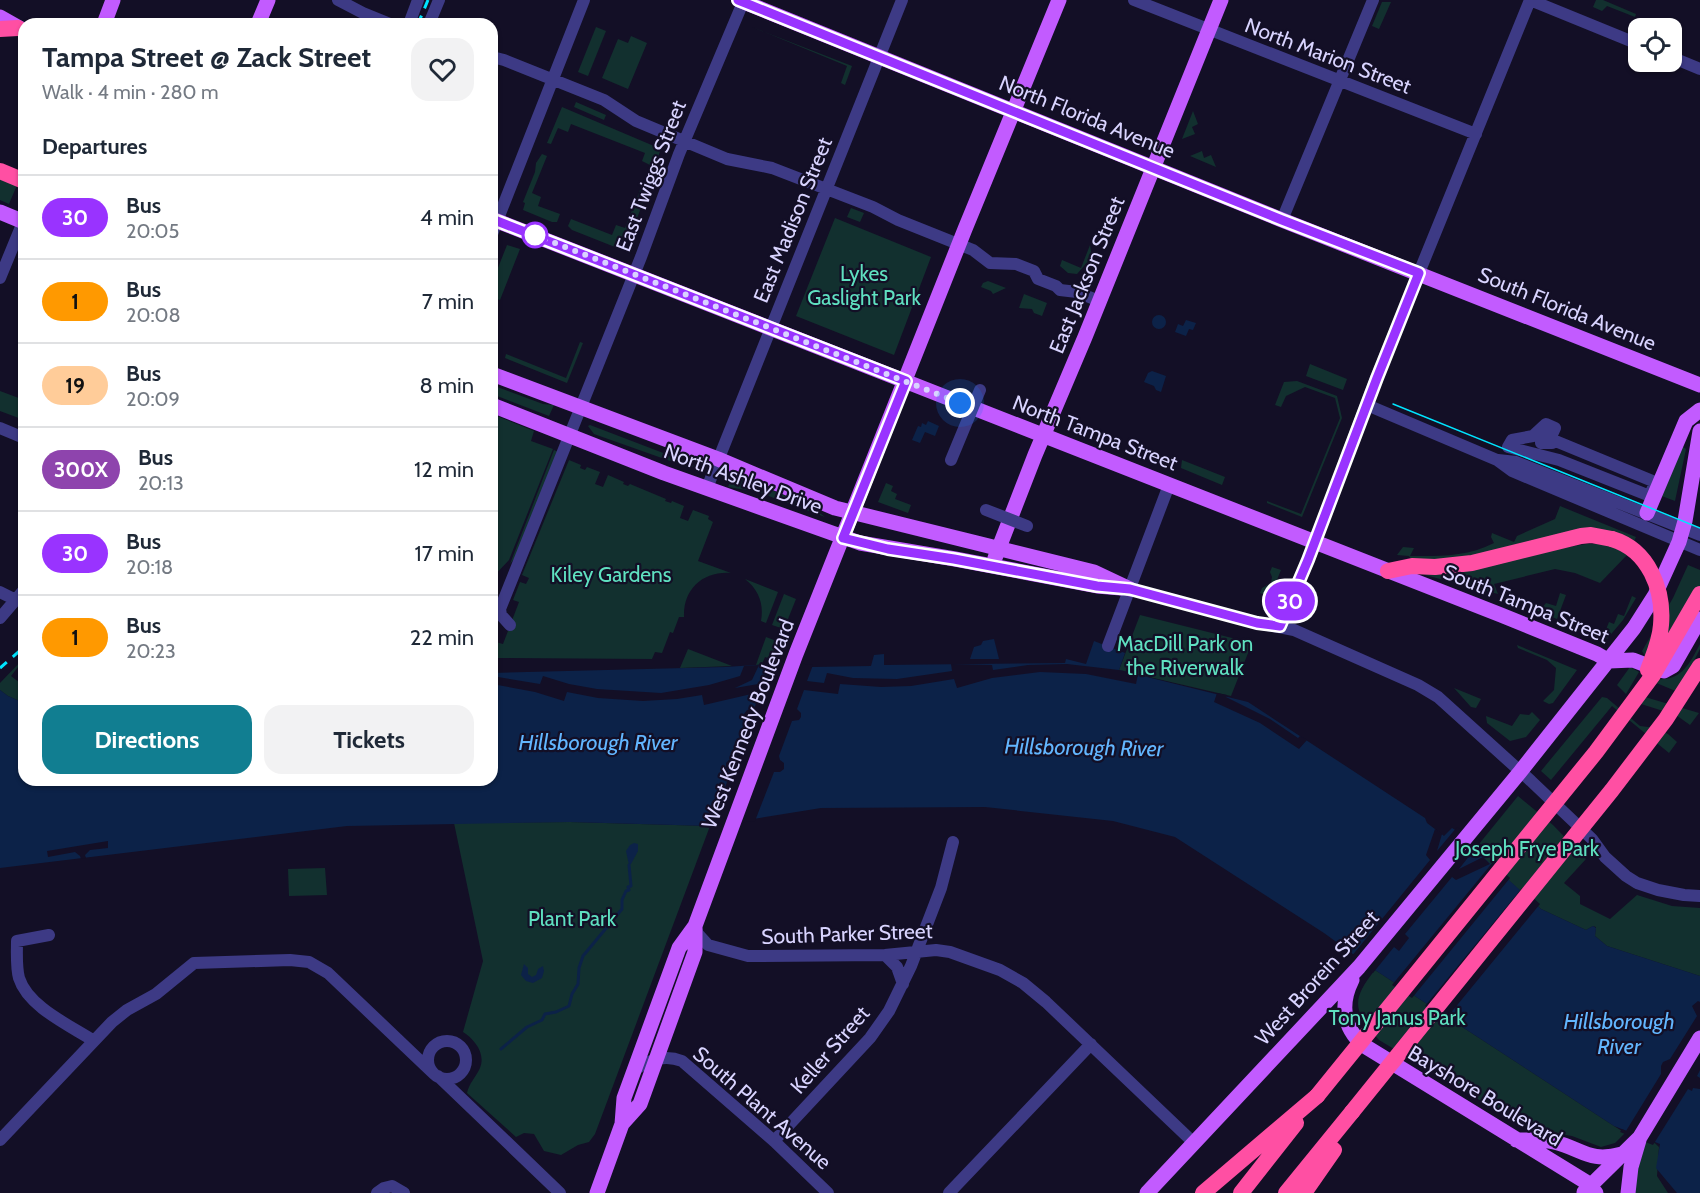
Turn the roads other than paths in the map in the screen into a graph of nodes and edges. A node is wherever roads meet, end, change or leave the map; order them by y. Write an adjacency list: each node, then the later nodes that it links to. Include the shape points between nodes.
1 (113, 0): 15 (main road)
2 (268, 0): 16 (main road)
3 (338, 0): 17 (street)
4 (418, 0): 18 (street)
5 (439, 0): 19 (street)
6 (584, 0): 29 (street)
7 (902, 0): 25 (street, East Madison Street)
8 (1059, 0): 31 (main road, West Kennedy Boulevard)
9 (1134, 0): 23 (street, North Marion Street)
10 (1221, 0): 23 (main road, East Jackson Street)
11 (1373, 0): 30 (street)
12 (1530, 0): 24 (street); 32 (street)
13 (742, 1): 25 (main road, North Florida Avenue); 33 (street, East Twiggs Street)
14 (0, 17): 20 (main road)
15 (106, 18)
16 (260, 18)
17 (375, 18)
18 (411, 18)
19 (432, 18)
20 (18, 28)
21 (0, 29): 22 (highway)
22 (18, 30)
23 (1209, 30): 30 (street, North Marion Street); 34 (main road, East Jackson Street)
24 (1628, 40)
25 (879, 58): 31 (main road, North Florida Avenue); 37 (street, East Madison Street)
26 (498, 59): 29 (street)
27 (1682, 62): 28 (street)
28 (1700, 69)
29 (553, 79): 33 (street, via 604,100 636,122); 39 (street)
30 (1340, 82): 32 (street, North Marion Street); 41 (street)
31 (1014, 111): 34 (main road, North Florida Avenue); 44 (main road, West Kennedy Boulevard)
32 (1476, 134): 45 (street)
33 (684, 141): 37 (street, via 732,161 768,166); 46 (street, East Twiggs Street)
34 (1154, 167): 41 (main road, North Florida Avenue); 49 (main road, East Jackson Street)
35 (0, 171): 36 (highway)
36 (18, 179)
37 (826, 189): 44 (street); 50 (street, East Madison Street)
38 (0, 212): 40 (main road)
39 (498, 214)
40 (18, 219)
41 (1282, 220): 45 (main road, North Florida Avenue)
42 (498, 225): 46 (main road, North Tampa Street)
43 (18, 235): 47 (street)
44 (959, 245): 49 (street, via 990,263 1016,264 1060,290); 53 (main road, West Kennedy Boulevard)
45 (1419, 273): 48 (street); 54 (main road, South Florida Avenue)
46 (634, 274): 50 (main road, North Tampa Street); 57 (street, East Twiggs Street)
47 (0, 278)
48 (1412, 290)
49 (1099, 301): 64 (main road, East Jackson Street)
50 (771, 328): 53 (main road, North Tampa Street); 66 (street, East Madison Street)
51 (498, 376): 57 (main road)
52 (1377, 378): 56 (street)
53 (906, 381): 64 (main road, North Tampa Street); 72 (main road, West Kennedy Boulevard)
54 (1700, 385)
55 (980, 390): 67 (street, bridge)
56 (1367, 405): 68 (street); 78 (street)
57 (581, 406): 62 (street, East Twiggs Street); 66 (main road)
58 (498, 407): 62 (main road, North Ashley Drive)
59 (1700, 410): 73 (main road, via 1686,421)
60 (0, 428): 63 (street)
61 (1700, 431): 75 (main road, West Brorein Street)
62 (570, 434): 70 (main road, North Ashley Drive); 90 (street, East Twiggs Street, via 500,609)
63 (18, 436)
64 (1044, 437): 69 (main road, North Tampa Street); 79 (main road, East Jackson Street)
65 (1553, 441): 65 (street, via 1655,482 1650,496 1558,460 1508,447 1512,440 1533,436 1546,424 1555,428 1550,439 1542,436 1541,443)
66 (718, 459): 70 (street, East Madison Street); 72 (main road)
67 (951, 460)
68 (1497, 460): 73 (street, via 1516,462); 75 (street, via 1512,471)
69 (1170, 485): 78 (main road, North Tampa Street); 83 (street)
70 (707, 488): 77 (main road, North Ashley Drive)
71 (986, 510): 74 (street, bridge)
72 (853, 513): 77 (main road, West Kennedy Boulevard); 79 (main road)
73 (1647, 513): 75 (street)
74 (1027, 526)
75 (1681, 535): 76 (street); 80 (street); 93 (main road, West Brorein Street, via 1655,595)
76 (1700, 536)
77 (843, 538): 81 (main road, North Ashley Drive); 99 (main road, West Kennedy Boulevard)
78 (1314, 541): 82 (main road, South Tampa Street); 91 (street)
79 (998, 549): 81 (main road, East Jackson Street); 83 (main road, via 1095,572)
80 (1700, 550)
81 (992, 566): 83 (main road, North Ashley Drive)
82 (1388, 571): 93 (main road, South Tampa Street); 95 (highway, bridge, via 1472,563 1581,536 1602,536 1628,545 1642,558 1660,595 1661,627)
83 (1130, 589): 91 (street); 92 (street)
84 (0, 592): 86 (street)
85 (1700, 594): 95 (highway, bridge)
86 (18, 595)
87 (18, 597): 88 (street)
88 (0, 618)
89 (1700, 619): 93 (main road, South Tampa Street, via 1668,669 1659,670 1633,660)
90 (510, 625)
91 (1280, 626): 96 (street, via 1368,661 1438,697)
92 (1108, 646)
93 (1609, 661): 96 (main road, West Brorein Street)
94 (1700, 666): 116 (highway, bridge, via 1612,790)
95 (1637, 699): 114 (highway, bridge)
96 (1515, 778): 98 (street, via 1592,839 1626,876 1658,890); 103 (main road, West Brorein Street)
97 (953, 842): 101 (street, Keller Street, via 941,888)
98 (1700, 896)
99 (695, 926): 102 (street, South Parker Street, via 708,945 748,956); 110 (main road, West Kennedy Boulevard, via 695,952); 111 (main road, West Kennedy Boulevard, via 679,948)
100 (49, 935): 106 (street, via 17,941 20,981 48,1012)
101 (916, 953): 102 (street, South Parker Street); 104 (street, Keller Street); 107 (street, South Parker Street, via 950,952 1000,970 1038,995)
102 (885, 956): 104 (street, via 897,967)
103 (1359, 967): 120 (main road, Bayshore Boulevard, via 1345,998 1347,1023 1355,1038 1372,1053); 122 (main road, West Brorein Street)
104 (903, 984): 121 (street, Keller Street, via 870,1038)
105 (1700, 1038): 118 (main road)
106 (94, 1041): 108 (street, via 119,1016 156,994 194,963 290,960 309,962 324,970); 119 (street)
107 (1091, 1044): 122 (street, South Parker Street); 131 (street)
108 (405, 1047): 109 (street); 113 (street)
109 (430, 1051): 112 (street, via 439,1043 458,1044 466,1061); 113 (street, via 429,1062)
110 (656, 1058): 111 (street, South Plant Avenue); 117 (main road, West Kennedy Boulevard, via 640,1104); 121 (street, South Plant Avenue, via 682,1061)
111 (634, 1070): 117 (main road, West Kennedy Boulevard, via 624,1098)
112 (461, 1073): 113 (street, via 450,1079); 115 (street, via 461,1089)
113 (436, 1075): 115 (street)
114 (1317, 1096): 133 (highway); 134 (highway)
115 (467, 1103): 128 (street)
116 (1352, 1112): 135 (highway); 136 (highway, via 1348,1130)
117 (622, 1124): 129 (main road, West Kennedy Boulevard)
118 (1640, 1137): 123 (main road); 125 (main road)
119 (0, 1140)
120 (1516, 1140): 123 (main road, via 1554,1142 1593,1157); 124 (main road, Bayshore Boulevard)
121 (774, 1141): 130 (street, South Plant Avenue)
122 (1194, 1143): 132 (main road, West Brorein Street)
123 (1622, 1154): 124 (main road)
124 (1590, 1190)
125 (1628, 1190)
126 (377, 1193): 127 (street, via 392,1186)
127 (404, 1193)
128 (560, 1193)
129 (597, 1193)
130 (828, 1193)
131 (949, 1193)
132 (1147, 1193)
133 (1203, 1193)
134 (1241, 1193)
135 (1286, 1193)
136 (1304, 1193)

